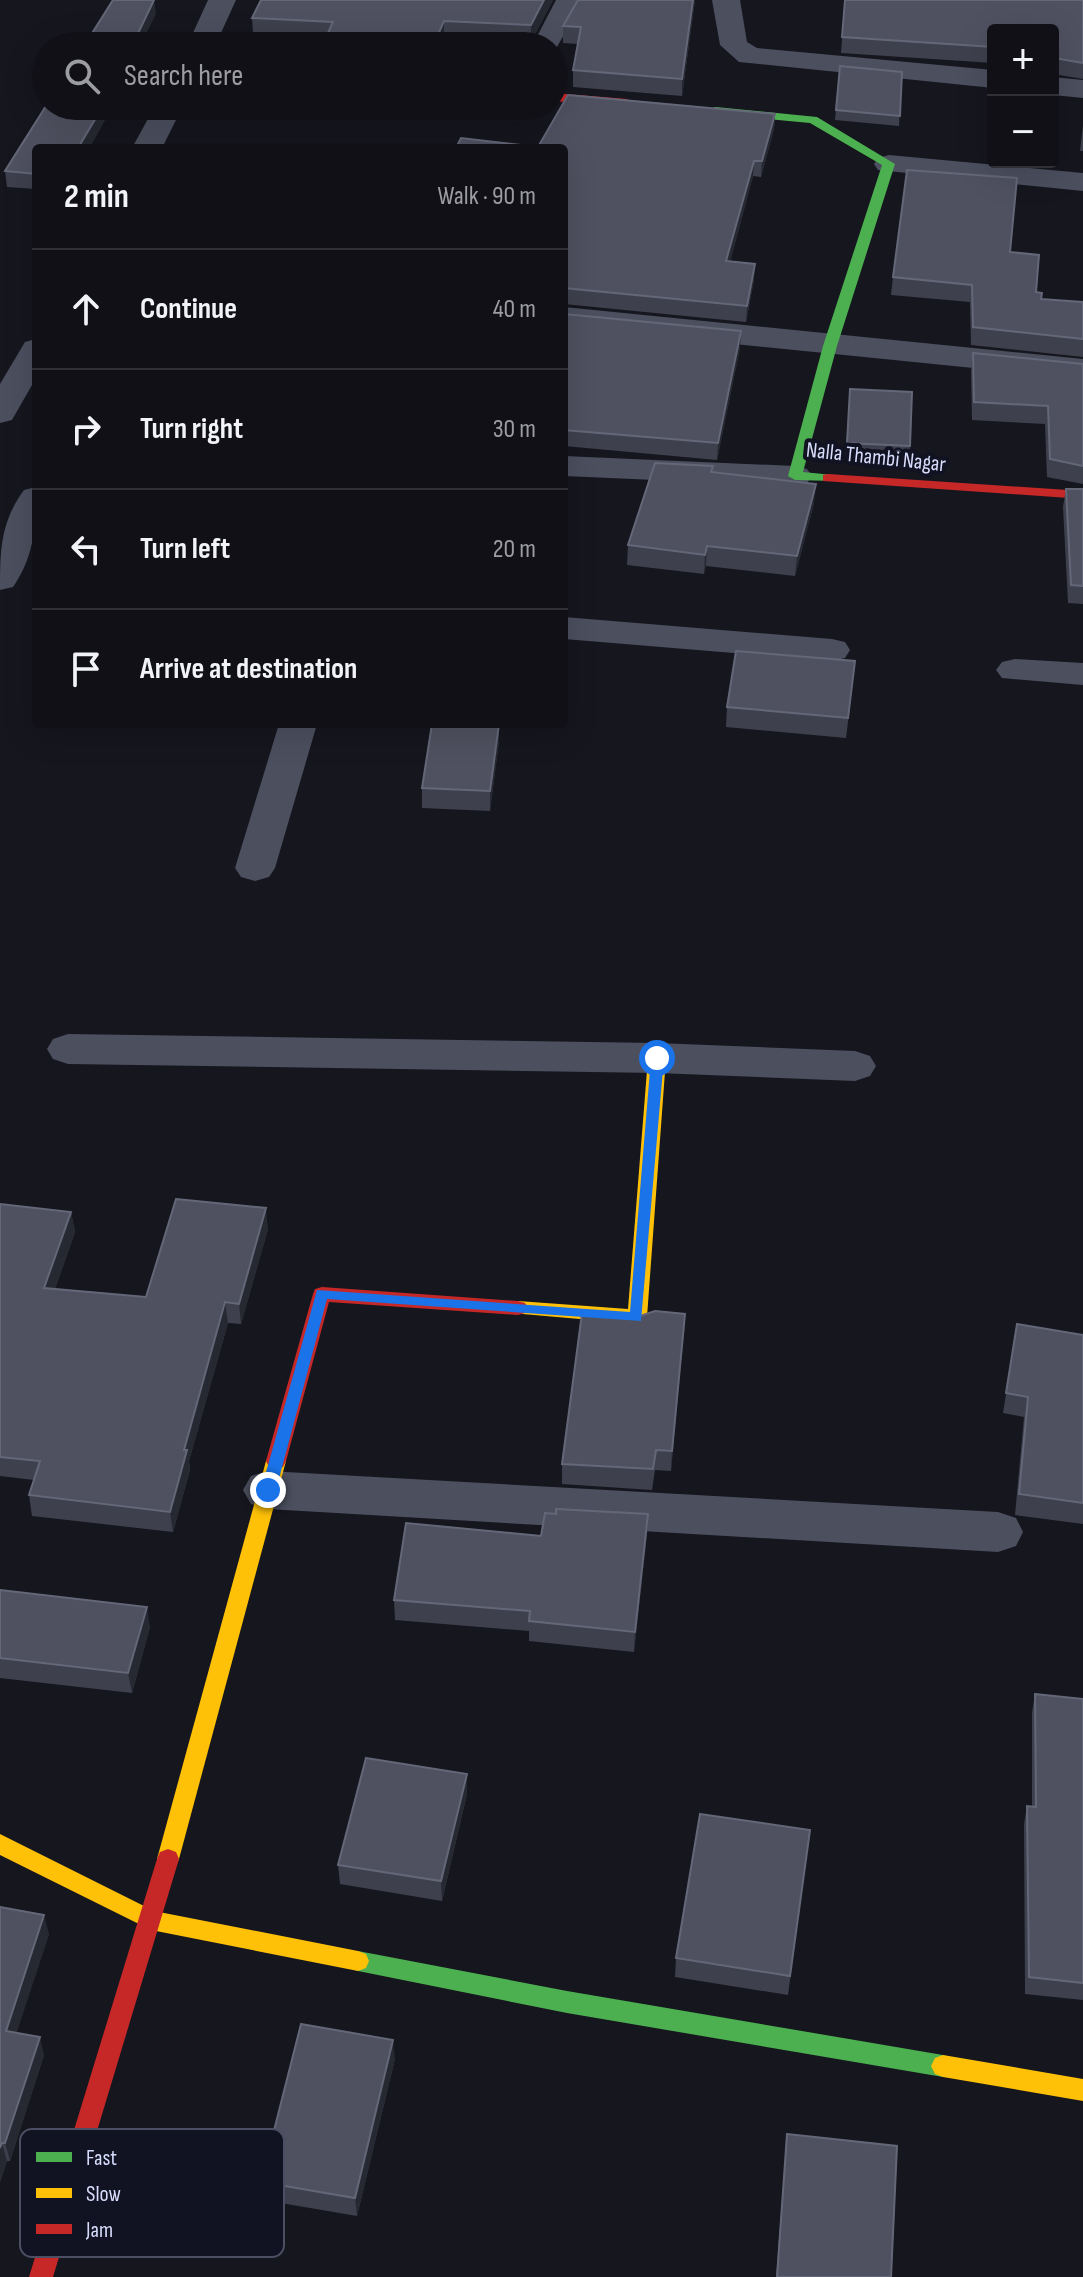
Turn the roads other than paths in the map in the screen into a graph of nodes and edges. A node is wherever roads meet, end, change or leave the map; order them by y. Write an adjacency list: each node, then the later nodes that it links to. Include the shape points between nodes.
1 (222, 0): 4 (street)
2 (570, 0): 5 (street)
3 (726, 0): 6 (street, via 734,45 749,56)
4 (207, 32)
5 (553, 32)
6 (987, 78)
7 (1059, 87): 8 (street)
8 (1083, 89)
9 (568, 98): 10 (street)
10 (645, 105)
11 (691, 109): 14 (street, via 813,120)
12 (162, 120): 13 (street)
13 (149, 144)
14 (889, 164): 15 (street); 17 (street, Nalla Thambi Nagar)
15 (1083, 182)
16 (568, 317): 17 (street)
17 (830, 346): 19 (street); 22 (street, Nalla Thambi Nagar)
18 (32, 356): 20 (street)
19 (1083, 369)
20 (0, 413)
21 (568, 466): 22 (street)
22 (795, 476): 23 (street, Nalla Thambi Nagar)
23 (1083, 495)
24 (32, 506): 25 (street)
25 (0, 579)
26 (568, 628): 27 (street)
27 (832, 650)
28 (1015, 670): 29 (street)
29 (1083, 674)
30 (297, 728): 31 (street)
31 (255, 868)
32 (68, 1049): 33 (street)
33 (657, 1058): 34 (street); 35 (street, via 637,1317 322,1294)
34 (855, 1066)
35 (268, 1490): 36 (street); 38 (street)
36 (998, 1532)
37 (0, 1844): 38 (street)
38 (151, 1920): 39 (street, via 567,2002); 40 (street)
39 (1083, 2090)
40 (87, 2129)
41 (47, 2257): 42 (street)
42 (41, 2277)

